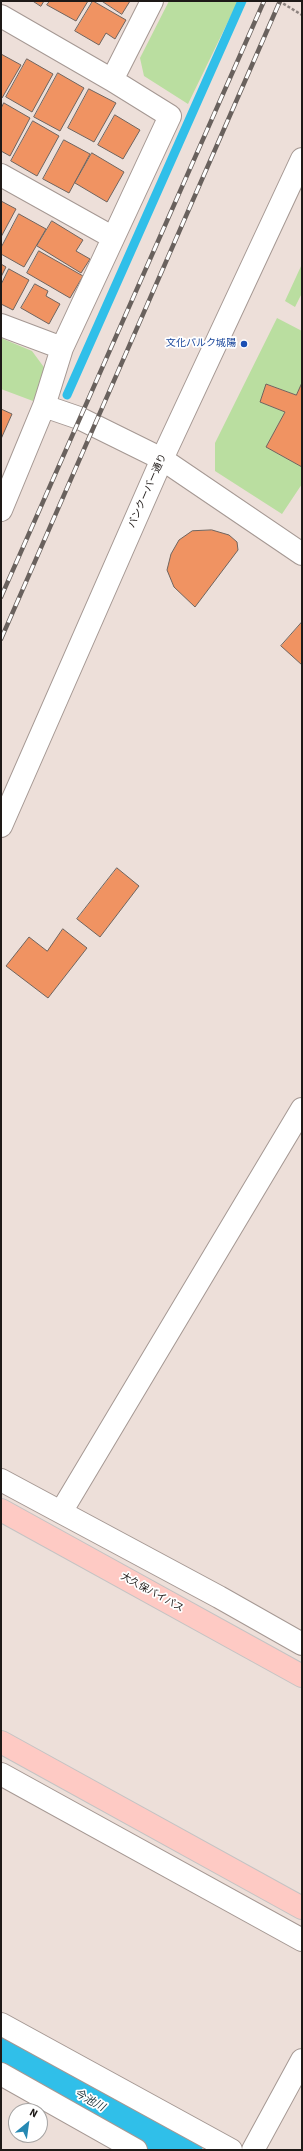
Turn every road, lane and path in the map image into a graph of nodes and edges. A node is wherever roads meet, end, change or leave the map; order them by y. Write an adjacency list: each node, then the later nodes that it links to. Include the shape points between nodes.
1 (152, 1): 5 (street)
2 (279, 1): 3 (path)
3 (302, 15)
4 (1, 16): 5 (street)
5 (112, 80): 8 (street, via 170,116)
6 (302, 159): 12 (street, バンクーバー通り)
7 (1, 175): 8 (street)
8 (112, 237): 10 (street)
9 (1, 324): 10 (street)
10 (62, 348): 11 (street)
11 (44, 406): 12 (street, via 79,418); 13 (street)
12 (162, 459): 15 (street); 16 (street, バンクーバー通り)
13 (8, 473): 14 (street)
14 (1, 510)
15 (302, 554)
16 (1, 826)
17 (302, 1109): 20 (street)
18 (1, 1480): 20 (street)
19 (1, 1510): 22 (highway, 大久保バイパス)
20 (61, 1512): 21 (street)
21 (302, 1644)
22 (302, 1676)
23 (1, 1742): 25 (highway)
24 (1, 1774): 26 (street)
25 (302, 1908)
26 (302, 1940)
27 (1, 2024): 31 (street)
28 (302, 2060): 32 (street)
29 (1, 2074): 30 (street)
30 (136, 2150)
31 (231, 2150)
32 (253, 2150)

